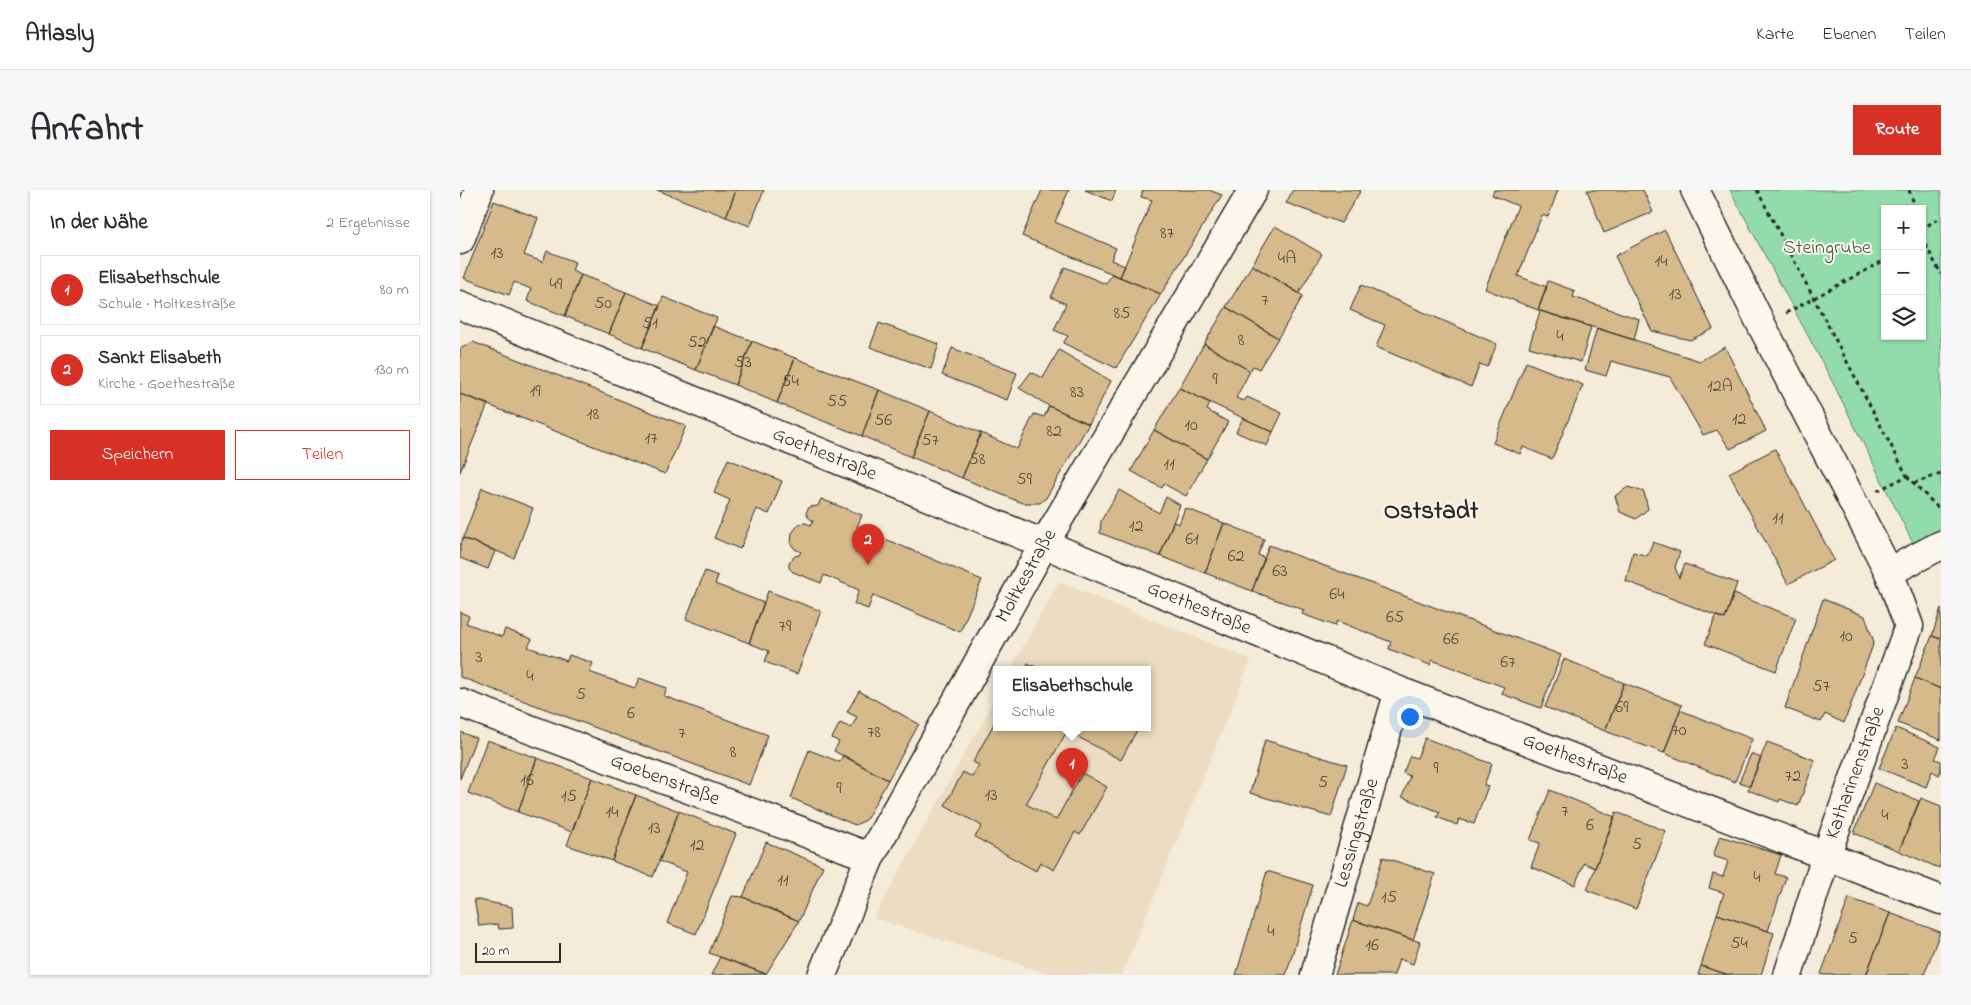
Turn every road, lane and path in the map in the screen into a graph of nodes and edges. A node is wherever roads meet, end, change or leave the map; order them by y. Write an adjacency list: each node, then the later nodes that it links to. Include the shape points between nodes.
1 (479, 190): 9 (street)
2 (1253, 190): 21 (street, Moltkestraße)
3 (1695, 190): 15 (street)
4 (1757, 190): 13 (path)
5 (1909, 190): 6 (path)
6 (1915, 205)
7 (1941, 219): 8 (path)
8 (1926, 228)
9 (460, 240)
10 (1926, 246): 12 (path)
11 (1881, 262): 13 (path)
12 (1941, 274)
13 (1815, 299): 15 (path); 17 (path)
14 (460, 305): 21 (street, Goethestraße)
15 (1762, 326): 19 (street)
16 (1941, 474): 18 (path)
17 (1907, 476): 18 (path); 19 (path)
18 (1914, 483): 20 (path)
19 (1852, 504): 23 (street)
20 (1941, 511)
21 (1044, 544): 24 (street, Goethestraße); 27 (street, Moltkestraße)
22 (1941, 545): 23 (street)
23 (1889, 572): 26 (street, Katharinenstraße, via 1909,626)
24 (1399, 691): 26 (street, Goethestraße); 30 (street, Lessingstraße)
25 (460, 703): 27 (street, Goebenstraße)
26 (1826, 856): 28 (street, Goethestraße); 31 (street, Katharinenstraße)
27 (870, 857): 29 (street, Moltkestraße)
28 (1941, 900)
29 (822, 975)
30 (1315, 975)
31 (1788, 975)

